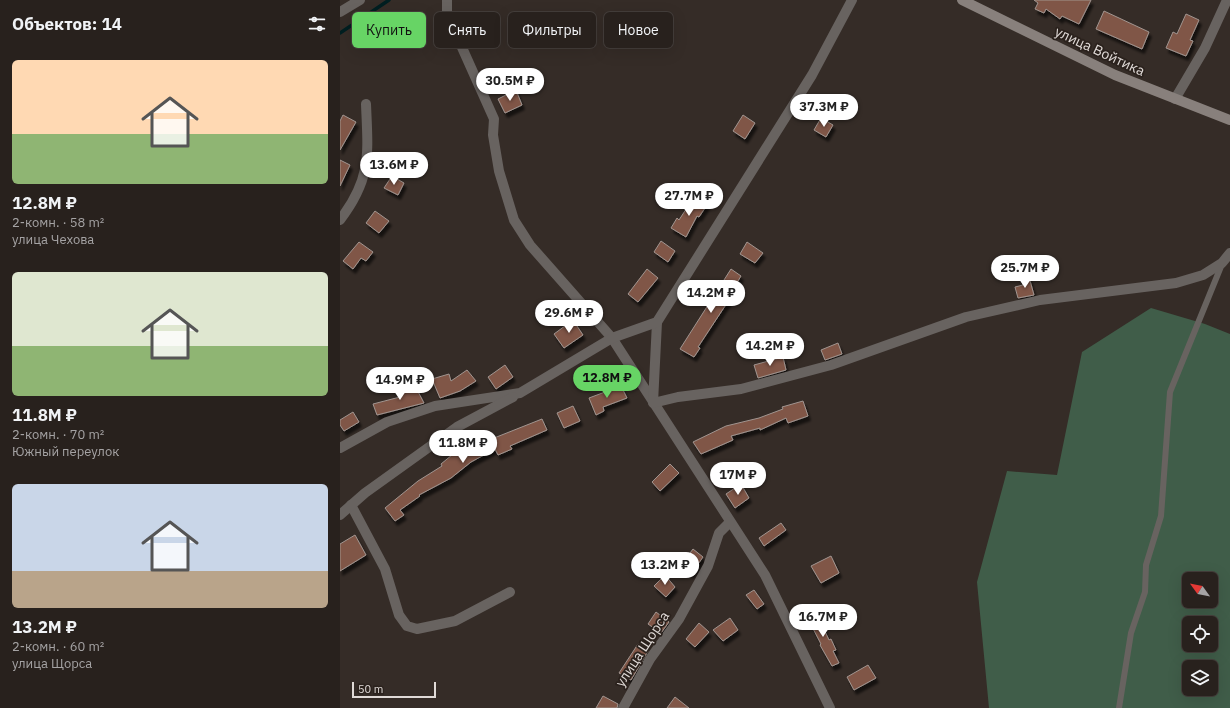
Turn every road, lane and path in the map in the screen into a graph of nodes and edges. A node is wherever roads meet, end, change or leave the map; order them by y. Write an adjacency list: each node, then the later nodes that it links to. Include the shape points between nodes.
1 (360, 0): 6 (street)
2 (447, 0): 14 (street, via 447,14 494,118 493,135 499,171 514,220 530,245)
3 (852, 0): 13 (street, via 812,75)
4 (962, 0): 7 (main road, улица Войтика, via 1115,75)
5 (1227, 0): 7 (street, via 1205,48)
6 (342, 7)
7 (1175, 99): 9 (main road, улица Войтика)
8 (366, 104): 10 (street, via 368,156 364,178 352,204)
9 (1230, 120)
10 (340, 220)
11 (1230, 253): 12 (street)
12 (1222, 263): 16 (street, via 1203,275 1176,283 1040,300 966,317 831,365 741,389); 24 (lane, via 1170,392 1161,516 1146,565 1144,592 1131,633)
13 (657, 322): 14 (street); 16 (street)
14 (612, 338): 15 (street); 16 (street)
15 (520, 393): 17 (street, via 435,406 387,422); 18 (street, via 457,427)
16 (653, 403): 20 (street)
17 (340, 448)
18 (351, 505): 19 (street); 21 (street, via 385,569 399,615 407,626 417,630 455,621)
19 (340, 515)
20 (730, 522): 22 (street, улица Щорса, via 719,533 704,572 679,619 650,659); 23 (street, via 765,575)
21 (510, 592)
22 (623, 708)
23 (830, 708)
24 (1119, 708)

